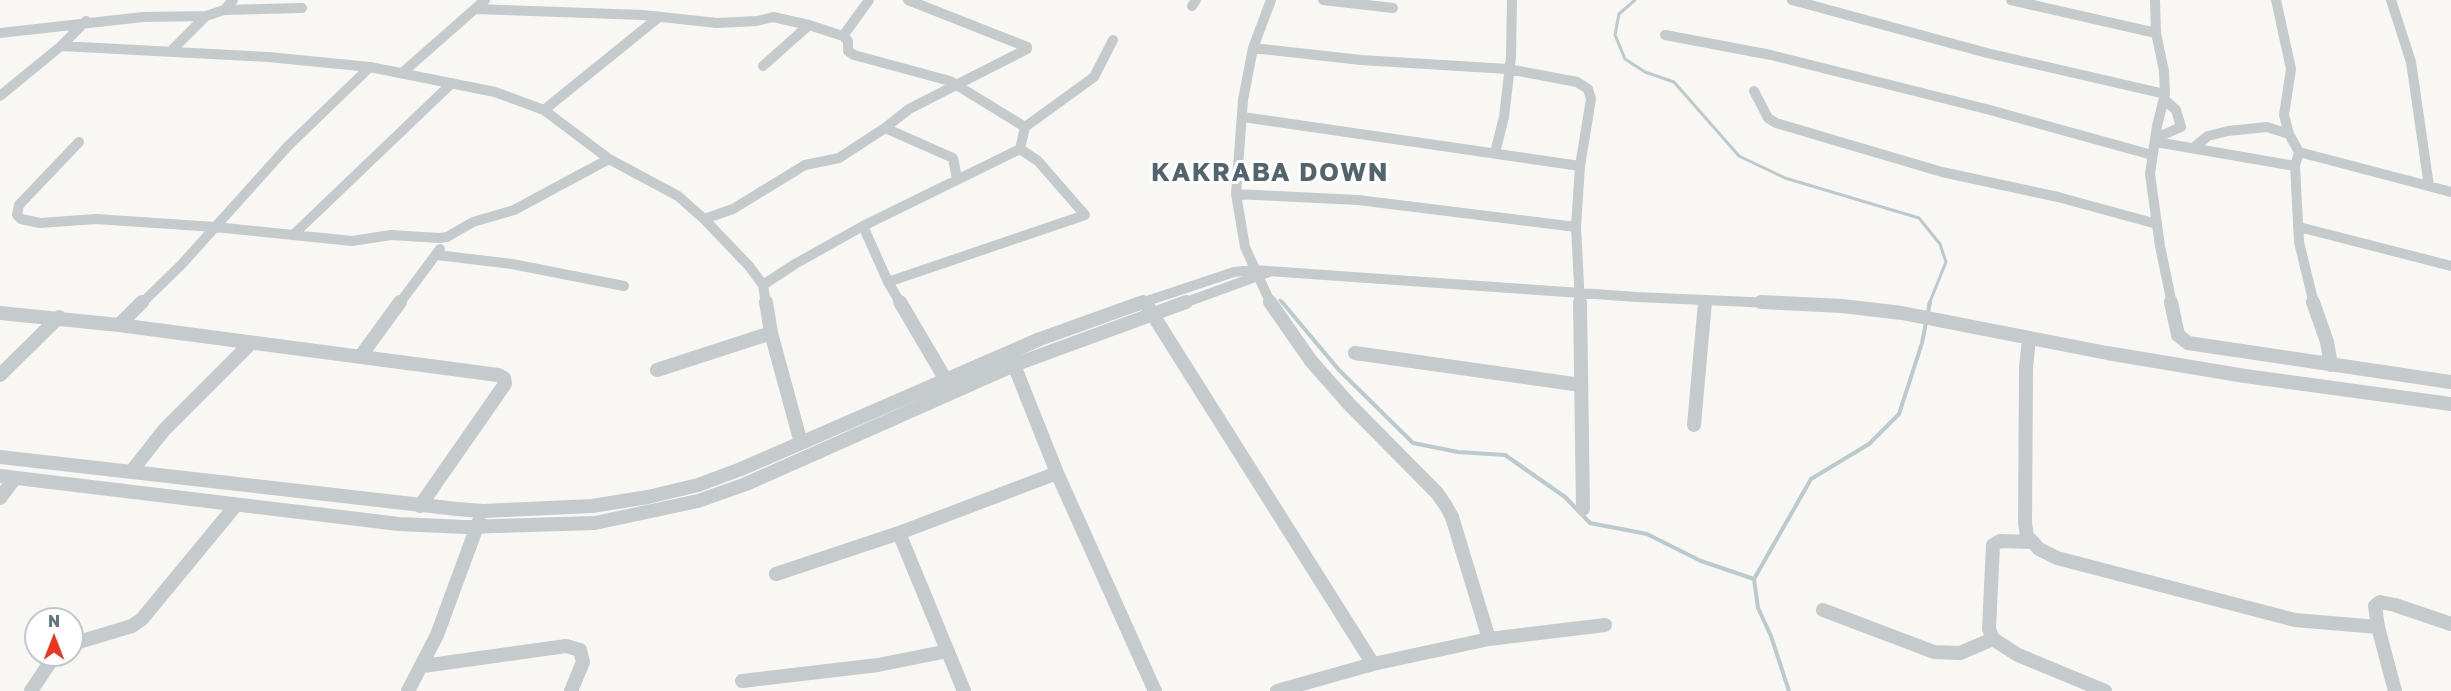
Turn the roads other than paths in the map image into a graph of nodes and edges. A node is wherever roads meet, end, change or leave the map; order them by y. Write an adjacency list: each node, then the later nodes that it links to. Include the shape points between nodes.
1 (233, 0): 17 (street)
2 (485, 0): 16 (street)
3 (869, 0): 25 (street)
4 (908, 0): 35 (street, via 1027,47 1026,52)
5 (1271, 0): 28 (street)
6 (1323, 0): 15 (street)
7 (1512, 0): 32 (street)
8 (1792, 0): 38 (street)
9 (2011, 0): 13 (street)
10 (2155, 0): 23 (street)
11 (2276, 0): 43 (street, via 2291,69 2284,116)
12 (2391, 0): 55 (street, via 2411,62)
13 (2038, 3): 23 (street)
14 (302, 8): 17 (street)
15 (1394, 8)
16 (476, 9): 19 (street); 33 (street)
17 (224, 10): 18 (street)
18 (206, 16): 20 (street); 29 (street)
19 (659, 17): 21 (street, via 717,23 773,17); 39 (street)
20 (86, 21): 22 (street); 27 (street)
21 (809, 25): 25 (street); 30 (street)
22 (0, 33)
23 (2156, 33): 38 (street)
24 (1665, 35): 50 (street, via 1782,57)
25 (843, 36): 35 (street, via 848,41 848,51 854,55)
26 (1113, 40): 41 (street, via 1094,77)
27 (61, 46): 29 (street); 37 (street)
28 (1253, 48): 32 (street, via 1361,60); 40 (street)
29 (170, 52): 31 (street)
30 (763, 66)
31 (370, 67): 33 (street); 61 (street, via 288,146)
32 (1508, 69): 49 (street, via 1504,117); 52 (street, via 1577,82 1588,89 1591,99)
33 (402, 73): 34 (street)
34 (452, 84): 39 (street, via 495,92); 64 (street)
35 (955, 85): 41 (street); 42 (street, via 909,109)
36 (1754, 91): 59 (street, via 1768,118 1776,123 1942,172)
37 (0, 96)
38 (2165, 97): 44 (street); 44 (street, via 2176,110 2181,127)
39 (544, 110): 51 (street)
40 (1243, 117): 49 (street); 57 (street)
41 (1025, 127): 47 (street)
42 (885, 128): 54 (street, via 952,158); 58 (street, via 839,158 805,165 733,209)
43 (2289, 134): 46 (street, via 2267,127 2238,129 2208,136); 48 (street)
44 (2156, 140): 46 (street); 50 (street)
45 (80, 142): 61 (street, via 19,205 16,215 40,224 96,219)
46 (2193, 148): 53 (street)
47 (1020, 149): 54 (street); 69 (street, via 1038,161 1085,215)
48 (2299, 152): 53 (street); 55 (street)
49 (1495, 153): 52 (street)
50 (2152, 155): 59 (street, via 2150,174)
51 (609, 159): 58 (street, via 678,196); 65 (street, via 514,210 473,222)
52 (1580, 166): 62 (street)
53 (2295, 166): 63 (street)
54 (957, 179): 60 (street)
55 (2428, 186): 56 (street)
56 (2451, 192)
57 (1236, 194): 62 (street, via 1358,200); 68 (street, via 1245,248)
58 (704, 219): 70 (street)
59 (2157, 224): 84 (street, via 2178,335 2188,343 2207,347)
60 (863, 226): 69 (street); 70 (street)
61 (215, 227): 64 (street); 77 (street)
62 (1576, 227): 72 (street)
63 (2299, 227): 67 (street); 84 (street, via 2299,242)
64 (293, 235): 65 (street, via 352,241 391,235)
65 (447, 237): 66 (street)
66 (437, 255): 71 (street, via 512,264); 82 (street)
67 (2451, 266)
68 (1255, 274): 72 (street, via 1271,271); 74 (street); 111 (street, via 1311,361 1446,506)
69 (888, 282): 87 (street)
70 (763, 285): 78 (street)
71 (624, 286)
72 (1580, 293): 73 (street); 89 (street)
73 (1705, 300): 79 (street, via 1842,306 1902,313); 91 (street)
74 (1148, 307): 83 (street); 87 (street, via 1040,339); 115 (street)
75 (0, 313): 76 (street)
76 (59, 317): 77 (street); 86 (street)
77 (119, 325): 80 (street)
78 (771, 333): 85 (street); 92 (street)
79 (2029, 339): 90 (street, via 2245,376); 105 (street, via 2025,523 2027,536)
80 (251, 343): 82 (street); 94 (street, via 164,430)
81 (1355, 353): 89 (street)
82 (360, 357): 100 (street, via 504,378 505,384)
83 (1014, 364): 95 (street); 103 (street, via 808,458 698,501 595,523)
84 (2331, 365): 88 (street)
85 (657, 370)
86 (0, 375)
87 (946, 380): 92 (street)
88 (2451, 382)
89 (1581, 386): 101 (street)
90 (2451, 404)
91 (1694, 425)
92 (801, 443): 102 (street, via 698,485 648,497 592,506)
93 (0, 457): 94 (street)
94 (131, 472): 100 (street)
95 (1057, 473): 104 (street); 123 (street)
96 (0, 476): 97 (street)
97 (15, 478): 98 (street); 99 (street)
98 (0, 498)
99 (236, 505): 103 (street, via 399,524); 113 (street, via 142,620)
100 (420, 506): 102 (street)
101 (1583, 509)
102 (483, 510): 103 (street)
103 (476, 527): 116 (street)
104 (899, 533): 106 (street); 114 (street)
105 (2033, 542): 110 (street, via 2057,558 2240,607 2295,620); 112 (street, via 2000,541 1993,545 1989,629)
106 (776, 574)
107 (1823, 610): 112 (street, via 1934,652 1960,653)
108 (2451, 624): 110 (street, via 2380,602 2375,606)
109 (1605, 626): 111 (street)
110 (2378, 627): 126 (street)
111 (1489, 639): 115 (street)
112 (1993, 639): 125 (street, via 2018,655)
113 (84, 640)
114 (948, 651): 118 (street, via 878,665); 122 (street)
115 (1373, 664): 124 (street)
116 (423, 666): 120 (street); 121 (street, via 566,646 580,650 583,663)
117 (47, 667): 119 (street)
118 (742, 681)
119 (31, 691)
120 (408, 691)
121 (571, 691)
122 (964, 691)
123 (1155, 691)
124 (1277, 691)
125 (2105, 691)
126 (2395, 691)

